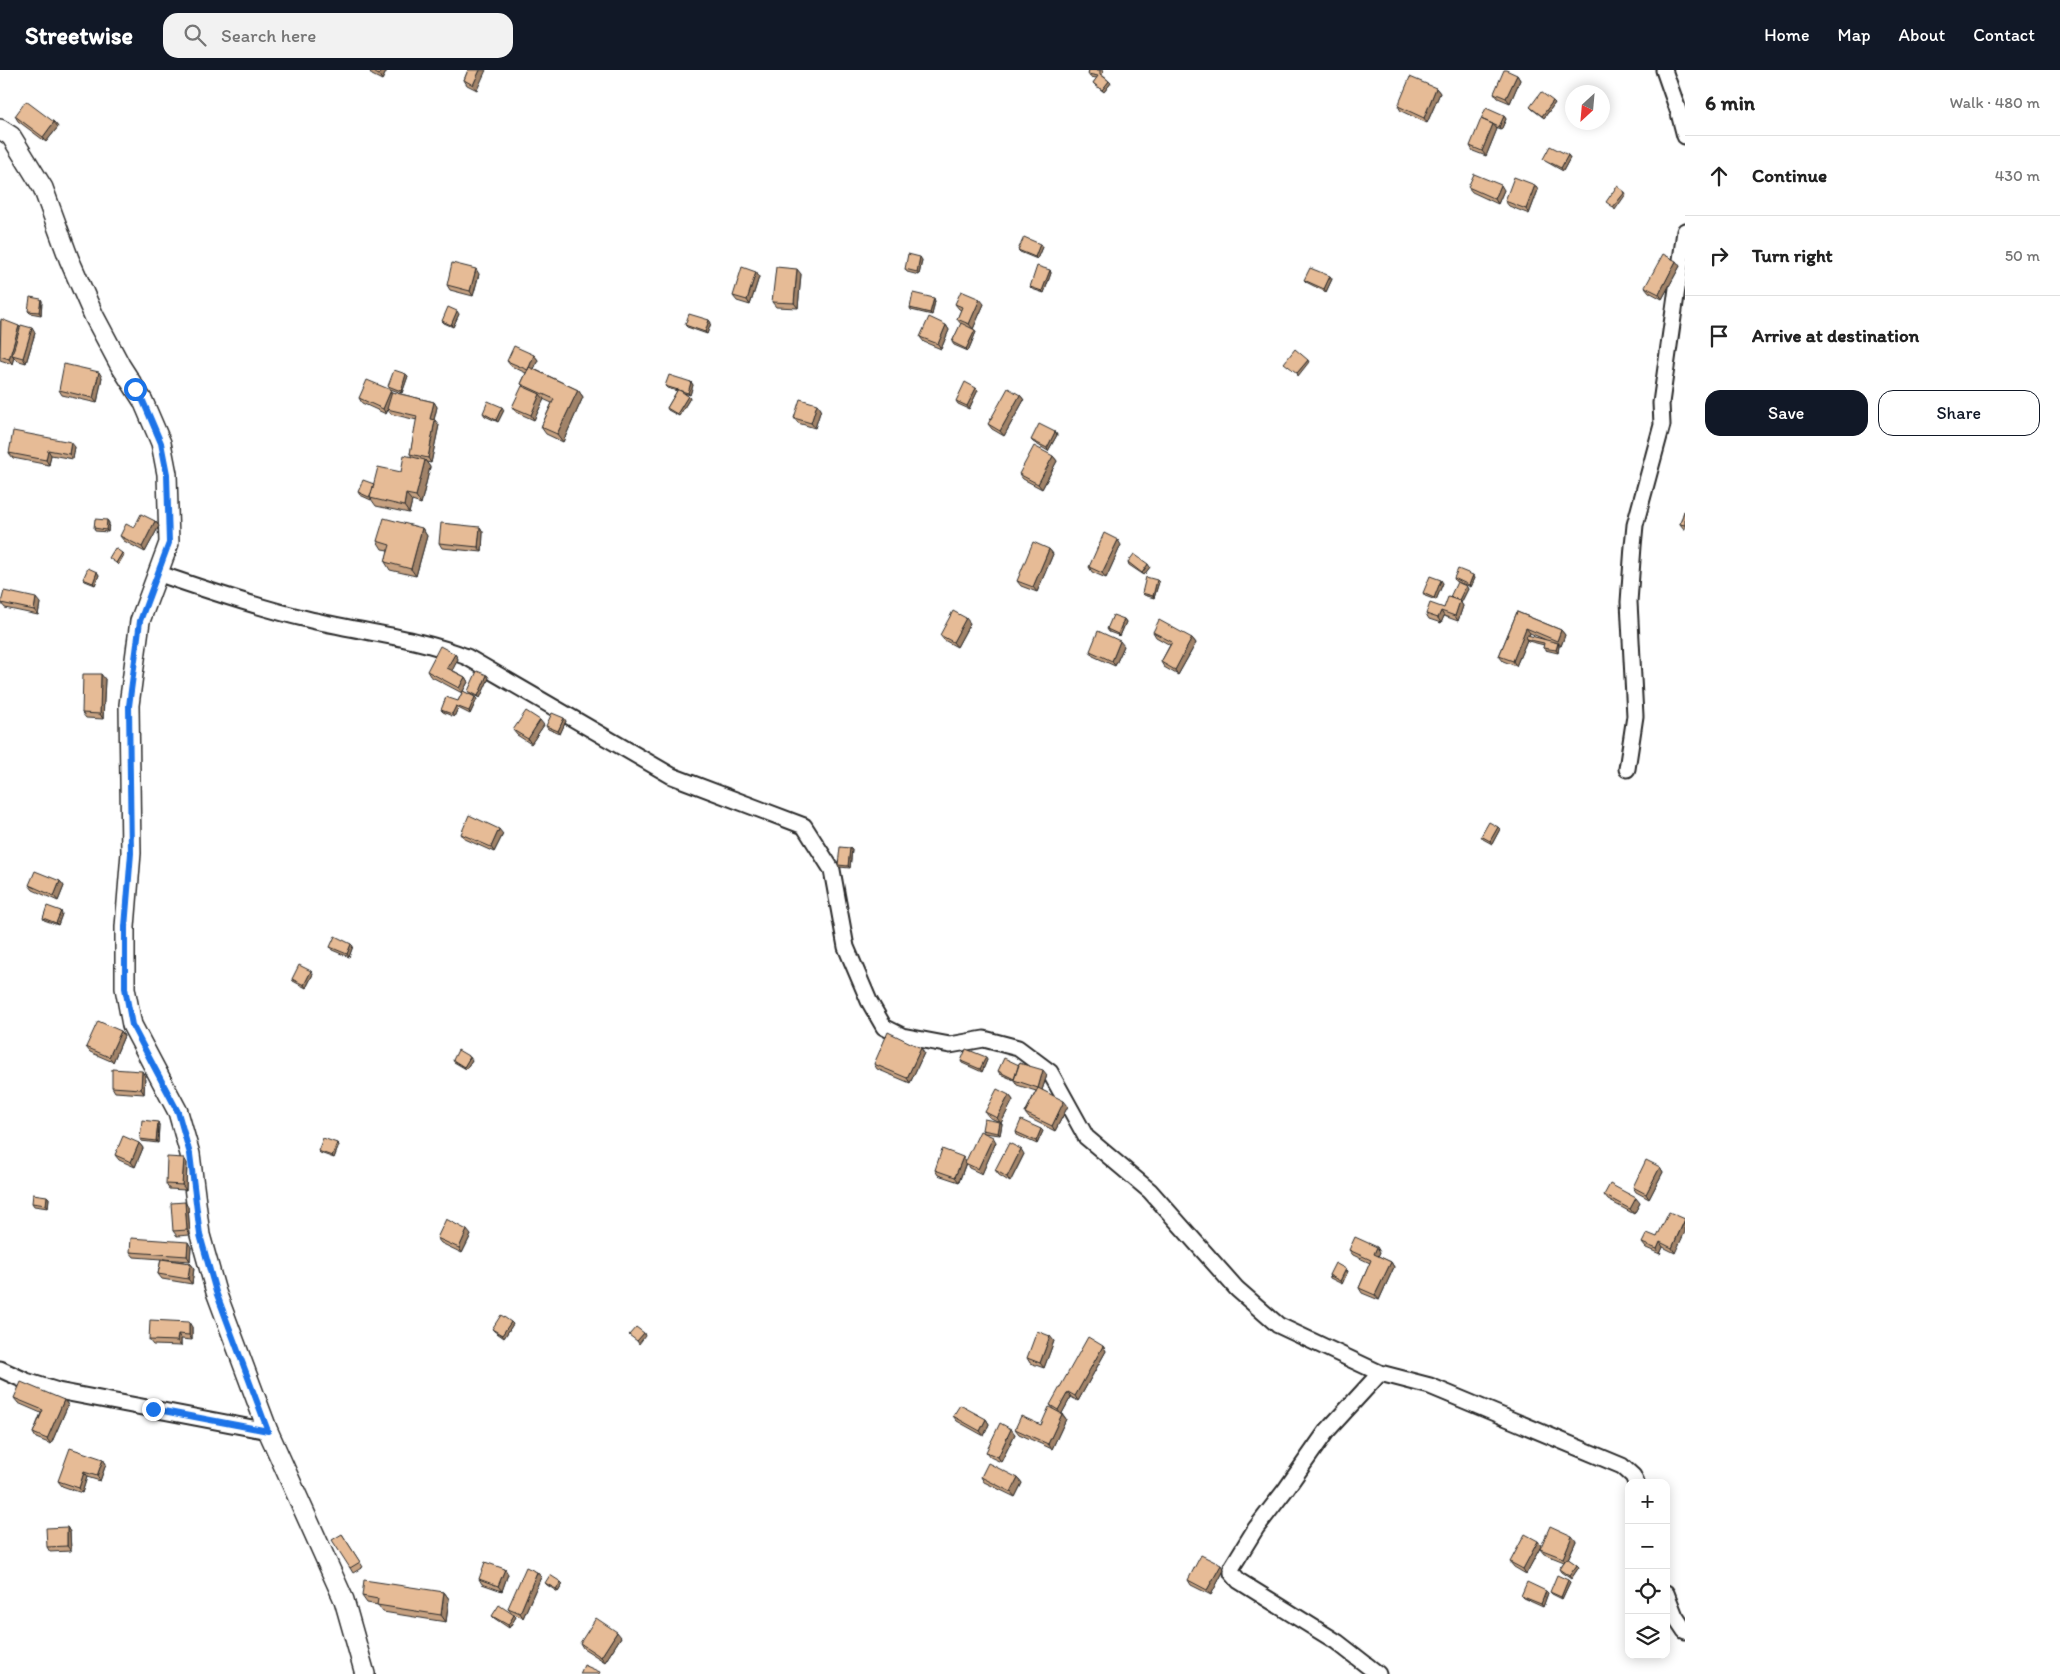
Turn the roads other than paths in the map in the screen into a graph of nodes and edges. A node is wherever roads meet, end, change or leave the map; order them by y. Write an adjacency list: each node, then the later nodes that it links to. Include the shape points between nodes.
1 (1664, 70): 3 (street)
2 (0, 129): 5 (street, via 11,136 43,188 94,316 143,401 161,443 167,474 169,543)
3 (1685, 136)
4 (1685, 230): 6 (street, via 1660,403 1662,425 1635,532 1629,602 1635,716)
5 (157, 573): 8 (street, via 307,619 408,638 459,654 672,776 804,826 832,870 846,947 884,1027 902,1036 950,1045 984,1039 1018,1048 1050,1072 1086,1137 1150,1191 1244,1295 1278,1325); 9 (street, via 140,621 129,706 131,853 125,927 125,988 132,1025 178,1112 190,1154 200,1235 216,1292)
6 (1627, 769)
7 (0, 1369): 9 (street, via 58,1391)
8 (1380, 1373): 10 (street, via 1430,1386 1622,1466); 14 (street, via 1326,1432 1256,1528 1232,1567 1232,1573 1239,1580 1337,1642)
9 (268, 1431): 13 (street, via 344,1600)
10 (1634, 1479)
11 (1670, 1603): 12 (street)
12 (1685, 1631)
13 (365, 1674)
14 (1378, 1674)

